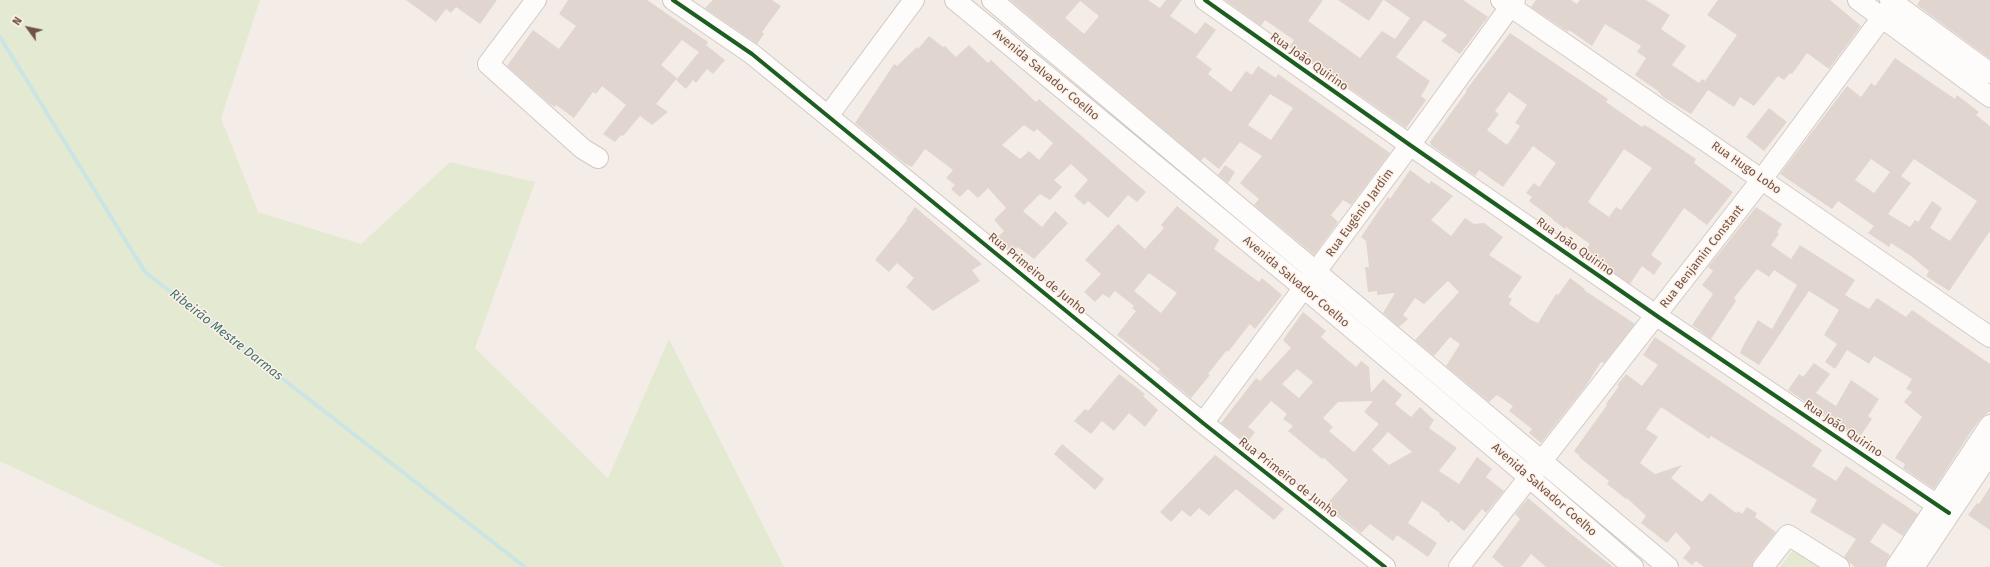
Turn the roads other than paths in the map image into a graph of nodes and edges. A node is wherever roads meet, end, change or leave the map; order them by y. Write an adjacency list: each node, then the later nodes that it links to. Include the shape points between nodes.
1 (536, 0): 14 (street, via 488,64 583,149)
2 (673, 0): 12 (street, Rua Primeiro de Junho, via 752,54)
3 (914, 0): 12 (street)
4 (955, 0): 16 (street, Avenida Salvador Coelho)
5 (992, 0): 16 (street, Avenida Salvador Coelho)
6 (1205, 0): 13 (street, Rua João Quirino)
7 (1858, 0): 9 (street)
8 (1509, 2): 13 (street, Rua Eugênio Jardim); 15 (street, Rua Hugo Lobo)
9 (1890, 5): 10 (street); 11 (street); 15 (street, Rua Benjamin Constant)
10 (1990, 73)
11 (1990, 97)
12 (828, 116): 19 (street, Rua Primeiro de Junho)
13 (1410, 146): 16 (street, Rua Eugênio Jardim); 17 (street, Rua João Quirino)
14 (598, 158)
15 (1762, 180): 17 (street, Rua Benjamin Constant); 18 (street, Rua Hugo Lobo)
16 (1310, 280): 19 (street, Rua Eugênio Jardim); 22 (street, Avenida Salvador Coelho); 23 (street, Avenida Salvador Coelho)
17 (1657, 316): 22 (street, Rua Benjamin Constant); 24 (street, Rua João Quirino)
18 (1990, 338)
19 (1203, 423): 25 (street, Rua Primeiro de Junho)
20 (1990, 425): 24 (street)
21 (1990, 453): 24 (street)
22 (1542, 462): 23 (street, Rua Benjamin Constant); 28 (street, Avenida Salvador Coelho)
23 (1530, 478): 26 (street, Rua Benjamin Constant); 27 (street, Avenida Salvador Coelho)
24 (1943, 509): 31 (street); 32 (street)
25 (1385, 567)
26 (1459, 567)
27 (1633, 567)
28 (1668, 567)
29 (1763, 567): 30 (street, via 1788,535)
30 (1838, 567)
31 (1896, 567)
32 (1914, 567)

